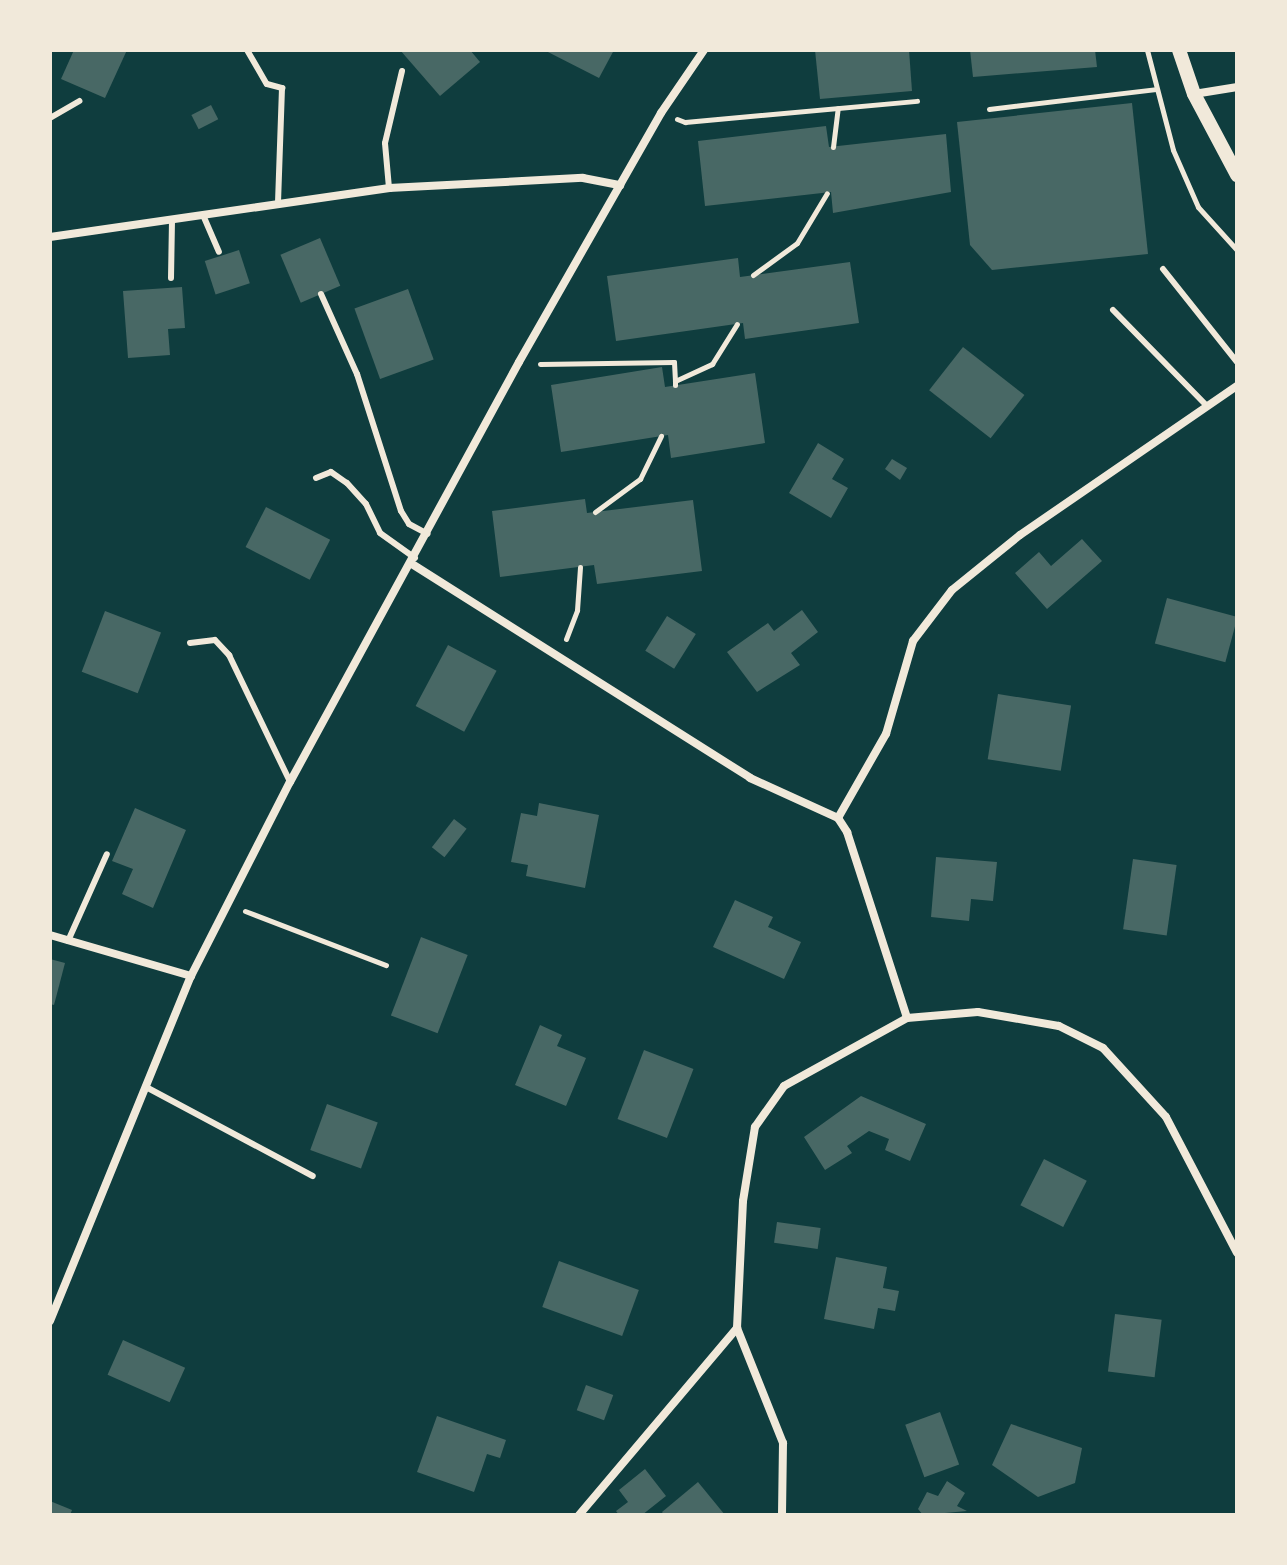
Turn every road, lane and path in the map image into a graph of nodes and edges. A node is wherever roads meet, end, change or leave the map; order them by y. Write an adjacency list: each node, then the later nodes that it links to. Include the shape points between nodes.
1 (247, 50): 20 (lane, via 267,84 282,88)
2 (704, 50): 13 (street)
3 (1147, 50): 7 (path)
4 (1179, 50): 8 (street)
5 (402, 71): 18 (lane, via 385,143)
6 (1237, 87): 8 (street)
7 (1156, 89): 12 (path); 24 (path, via 1173,150 1198,207)
8 (1194, 94): 16 (street)
9 (80, 101): 14 (lane)
10 (917, 101): 11 (path)
11 (838, 108): 13 (path, via 685,122); 15 (path)
12 (989, 109)
13 (661, 113): 17 (street)
14 (50, 118)
15 (833, 147)
16 (1237, 175)
17 (620, 185): 18 (street, via 583,178); 32 (street)
18 (389, 188): 20 (street)
19 (827, 193): 27 (path, via 797,243)
20 (278, 204): 21 (street)
21 (203, 215): 22 (street); 25 (lane)
22 (172, 219): 23 (street); 28 (lane)
23 (50, 237)
24 (1237, 250)
25 (219, 252)
26 (1163, 269): 33 (lane)
27 (753, 275)
28 (171, 278)
29 (321, 294): 39 (lane, via 357,374 401,511 409,524)
30 (1113, 310): 35 (lane)
31 (737, 324): 32 (path, via 712,364 675,383 674,362 564,367)
32 (519, 362): 39 (street)
33 (1237, 362)
34 (1237, 386): 35 (street)
35 (1204, 408): 45 (street, via 1020,535 952,590 913,641 886,734)
36 (661, 436): 38 (path, via 640,479)
37 (316, 478): 40 (lane, via 331,472 347,483 366,504 380,533)
38 (595, 512)
39 (428, 534): 40 (street)
40 (414, 561): 43 (street); 44 (street)
41 (580, 567): 43 (path, via 577,610)
42 (190, 643): 44 (lane, via 215,640 229,655)
43 (560, 654): 45 (street, via 750,778)
44 (290, 782): 47 (street)
45 (838, 818): 52 (street)
46 (107, 854): 49 (lane)
47 (228, 904): 50 (path); 51 (street)
48 (50, 935): 49 (street)
49 (68, 941): 51 (street)
50 (386, 965)
51 (191, 976): 53 (street)
52 (907, 1018): 55 (street, via 978,1012 1059,1026 1103,1048 1166,1117); 57 (street, via 784,1086 755,1127 743,1201)
53 (146, 1087): 54 (lane); 56 (street)
54 (313, 1176)
55 (1237, 1253)
56 (50, 1321)
57 (737, 1328): 58 (street); 59 (street, via 783,1443)
58 (579, 1515)
59 (782, 1515)

